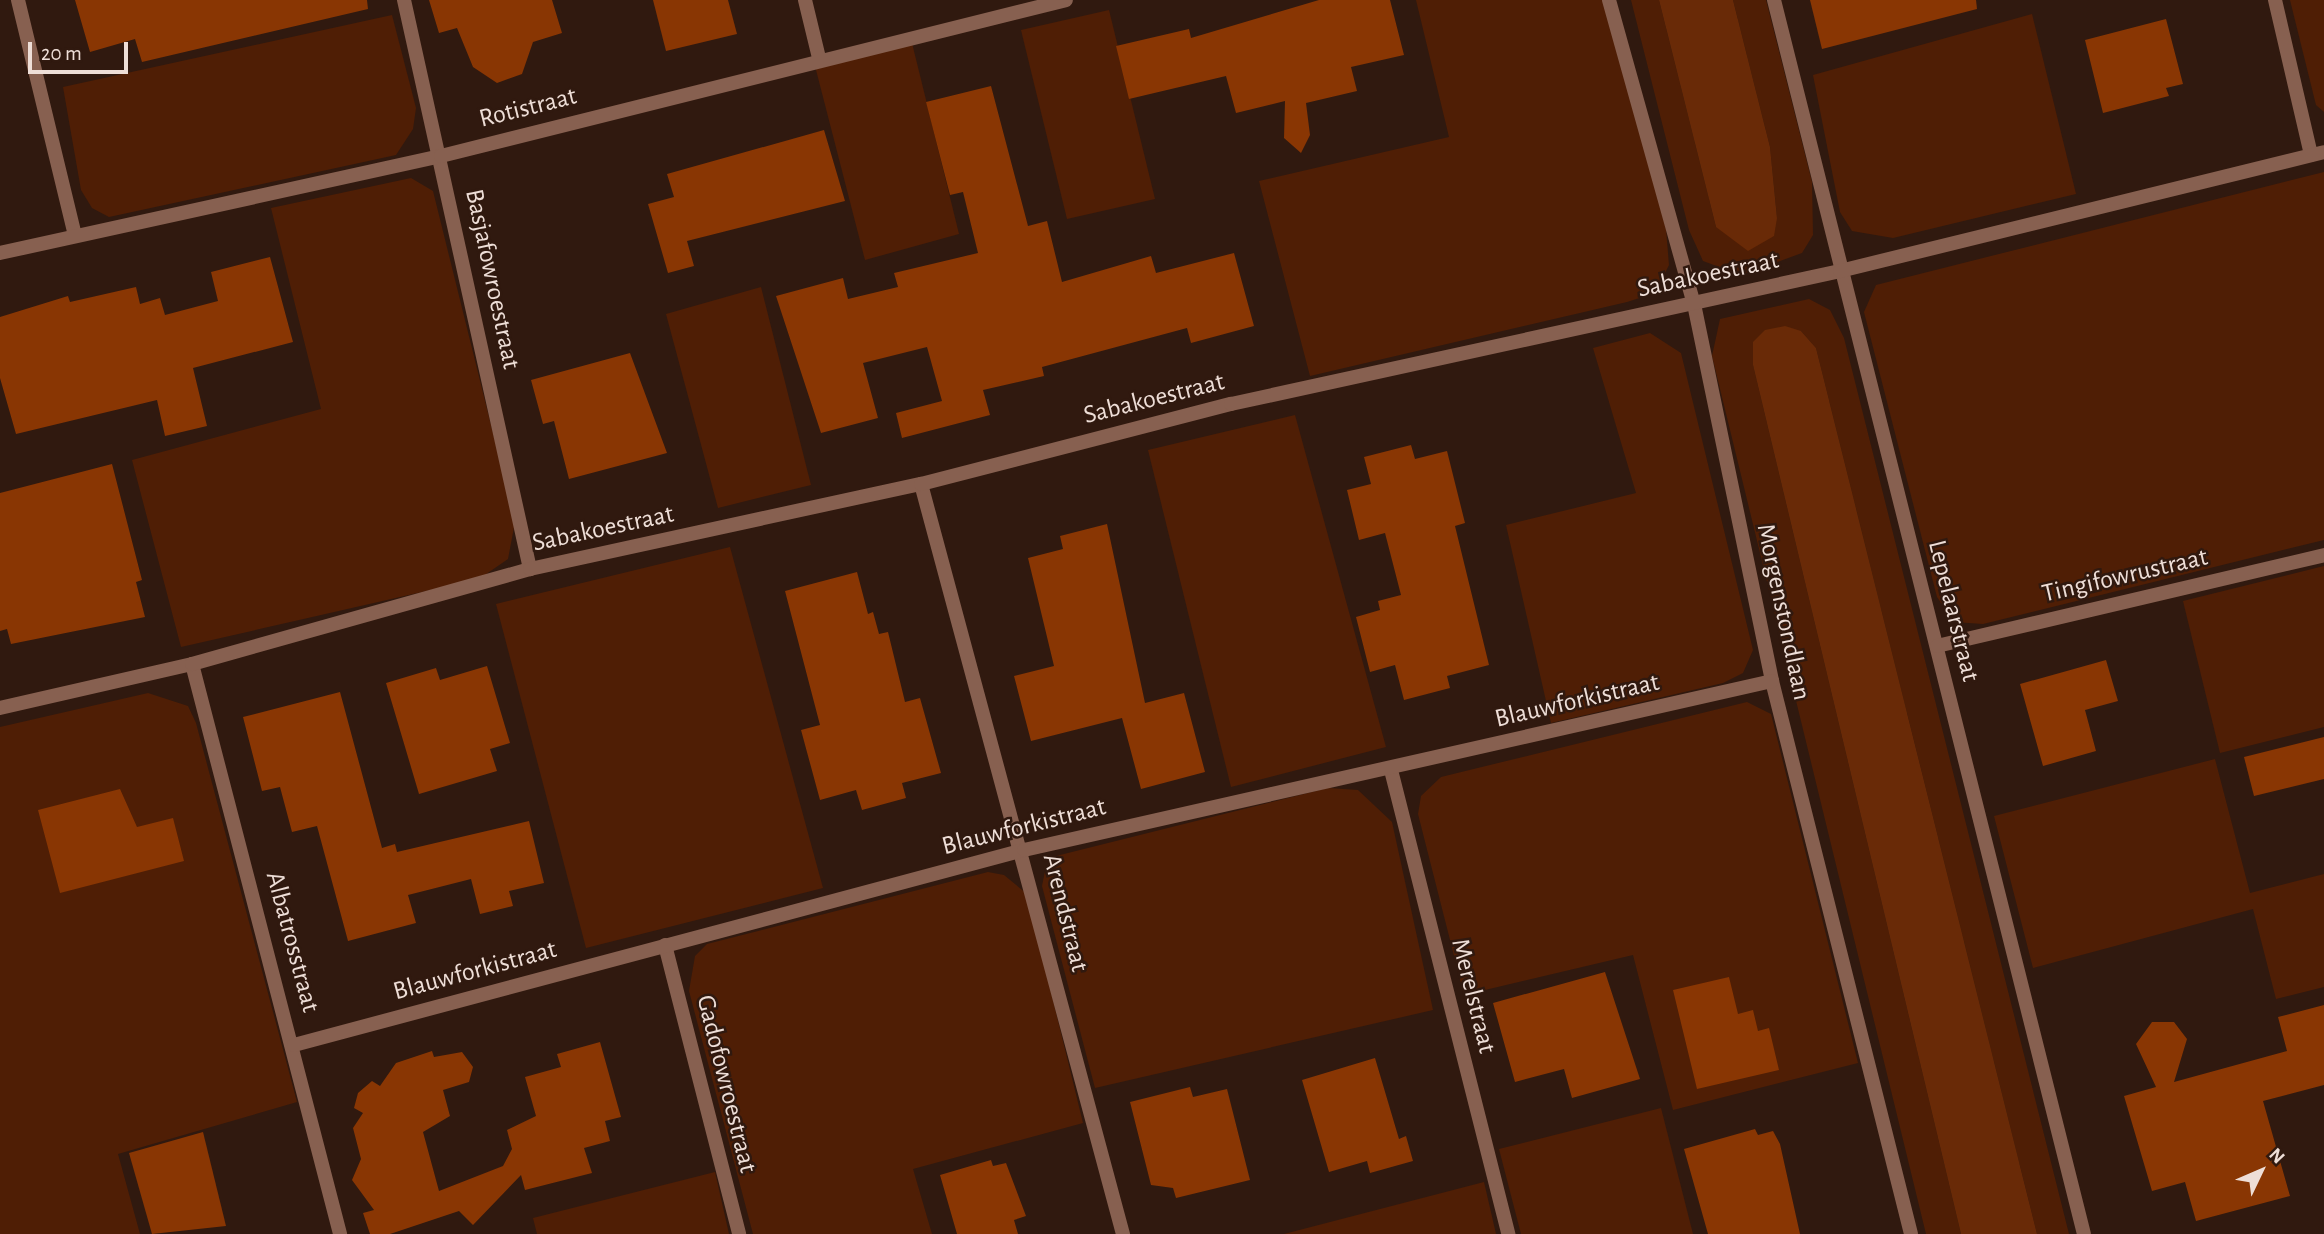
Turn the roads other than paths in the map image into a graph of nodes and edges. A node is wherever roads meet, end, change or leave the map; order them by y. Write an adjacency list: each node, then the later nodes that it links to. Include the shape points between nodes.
1 (18, 0): 11 (street)
2 (404, 0): 10 (street, Basjafowroestraat)
3 (805, 0): 8 (street)
4 (1066, 0): 8 (street, Rotistraat)
5 (1609, 0): 14 (street, Morgenstondlaan)
6 (1774, 0): 13 (street, Lepelaarstraat)
7 (2275, 0): 9 (street)
8 (818, 58): 10 (street, Rotistraat)
9 (2317, 153): 13 (street, Sabakoestraat)
10 (440, 156): 11 (street, Rotistraat); 17 (street, Basjafowroestraat)
11 (75, 235): 12 (street, Rotistraat)
12 (0, 253)
13 (1840, 271): 14 (street, Sabakoestraat); 18 (street, Lepelaarstraat)
14 (1694, 304): 15 (street, Sabakoestraat, via 1231,404); 20 (street, Morgenstondlaan)
15 (921, 484): 17 (street, Sabakoestraat); 23 (street, Arendstraat)
16 (2324, 555): 18 (street, Tingifowrustraat)
17 (530, 569): 19 (street, Sabakoestraat)
18 (1937, 646): 31 (street, Lepelaarstraat)
19 (192, 664): 21 (street, Sabakoestraat); 25 (street, Albatrosstraat)
20 (1772, 681): 22 (street, Blauwforkistraat); 30 (street, Morgenstondlaan)
21 (0, 708)
22 (1391, 770): 23 (street, Blauwforkistraat); 29 (street, Merelstraat)
23 (1024, 850): 24 (street, Blauwforkistraat); 28 (street, Arendstraat)
24 (665, 945): 25 (street, Blauwforkistraat); 27 (street, Gadofowroestraat)
25 (294, 1045): 26 (street, Albatrosstraat)
26 (340, 1234)
27 (739, 1234)
28 (1123, 1234)
29 (1508, 1234)
30 (1911, 1234)
31 (2084, 1234)

